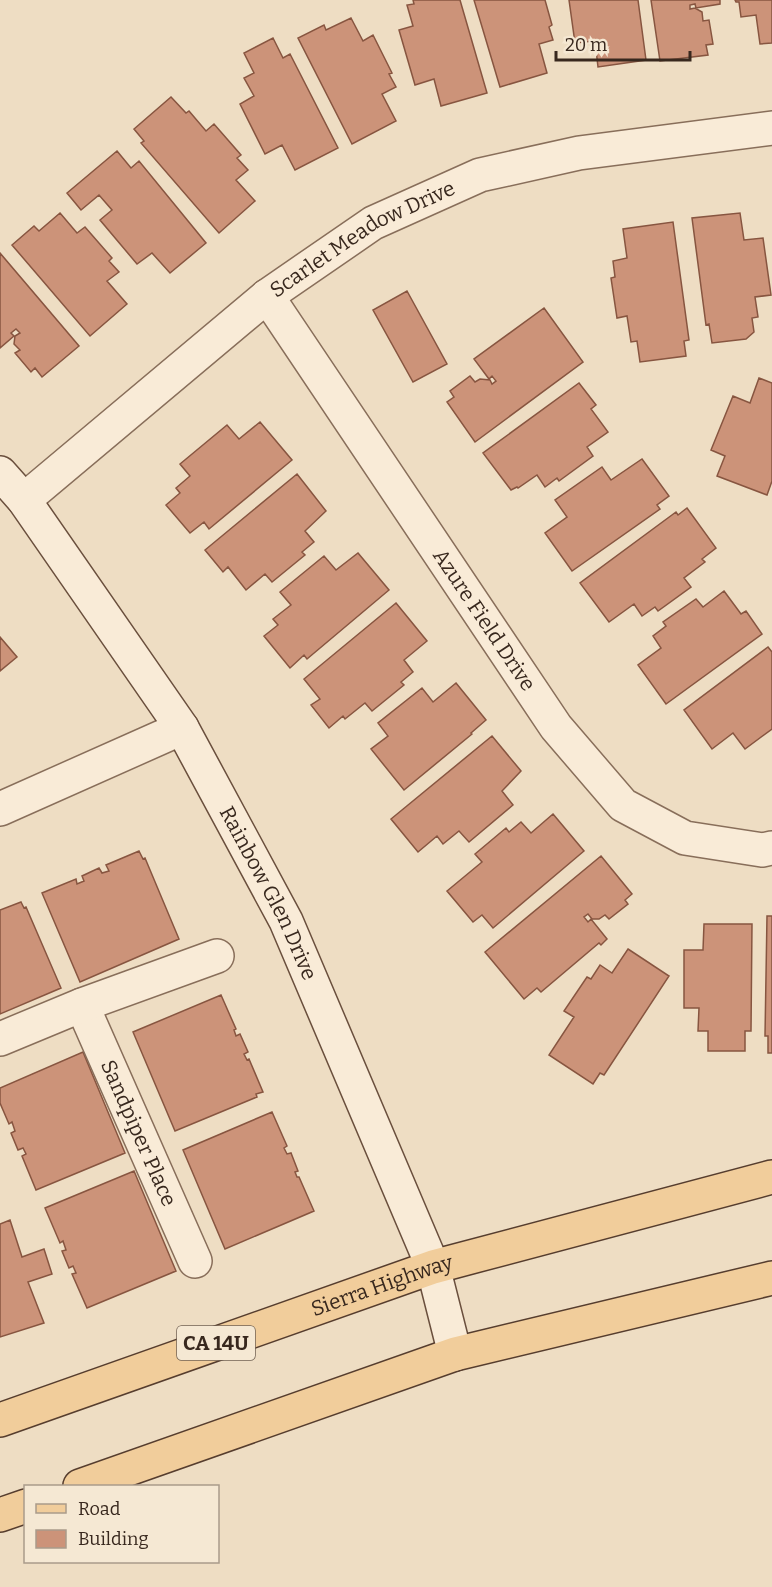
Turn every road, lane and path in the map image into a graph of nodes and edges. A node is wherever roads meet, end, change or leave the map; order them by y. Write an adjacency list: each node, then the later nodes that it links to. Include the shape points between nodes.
1 (772, 129): 2 (street, Scarlet Meadow Drive, via 579,153 480,175 373,223)
2 (267, 296): 4 (street, Scarlet Meadow Drive); 7 (street, Azure Field Drive, via 556,727 623,805 686,838 762,850)
3 (0, 473): 4 (street, Rainbow Glen Drive)
4 (24, 500): 5 (street, Rainbow Glen Drive)
5 (182, 728): 6 (street); 13 (street, Rainbow Glen Drive, via 286,921)
6 (0, 809)
7 (772, 848)
8 (217, 956): 9 (street)
9 (82, 1005): 10 (street); 12 (street, Sandpiper Place)
10 (0, 1039)
11 (772, 1177): 13 (main road, Sierra Highway / CA 14U)
12 (195, 1261)
13 (433, 1267): 15 (street, Rainbow Glen Drive); 16 (main road, Sierra Highway / CA 14U)
14 (772, 1278): 15 (main road)
15 (455, 1354): 17 (main road)
16 (0, 1420)
17 (84, 1485)
18 (24, 1507): 19 (main road)
19 (0, 1515)

